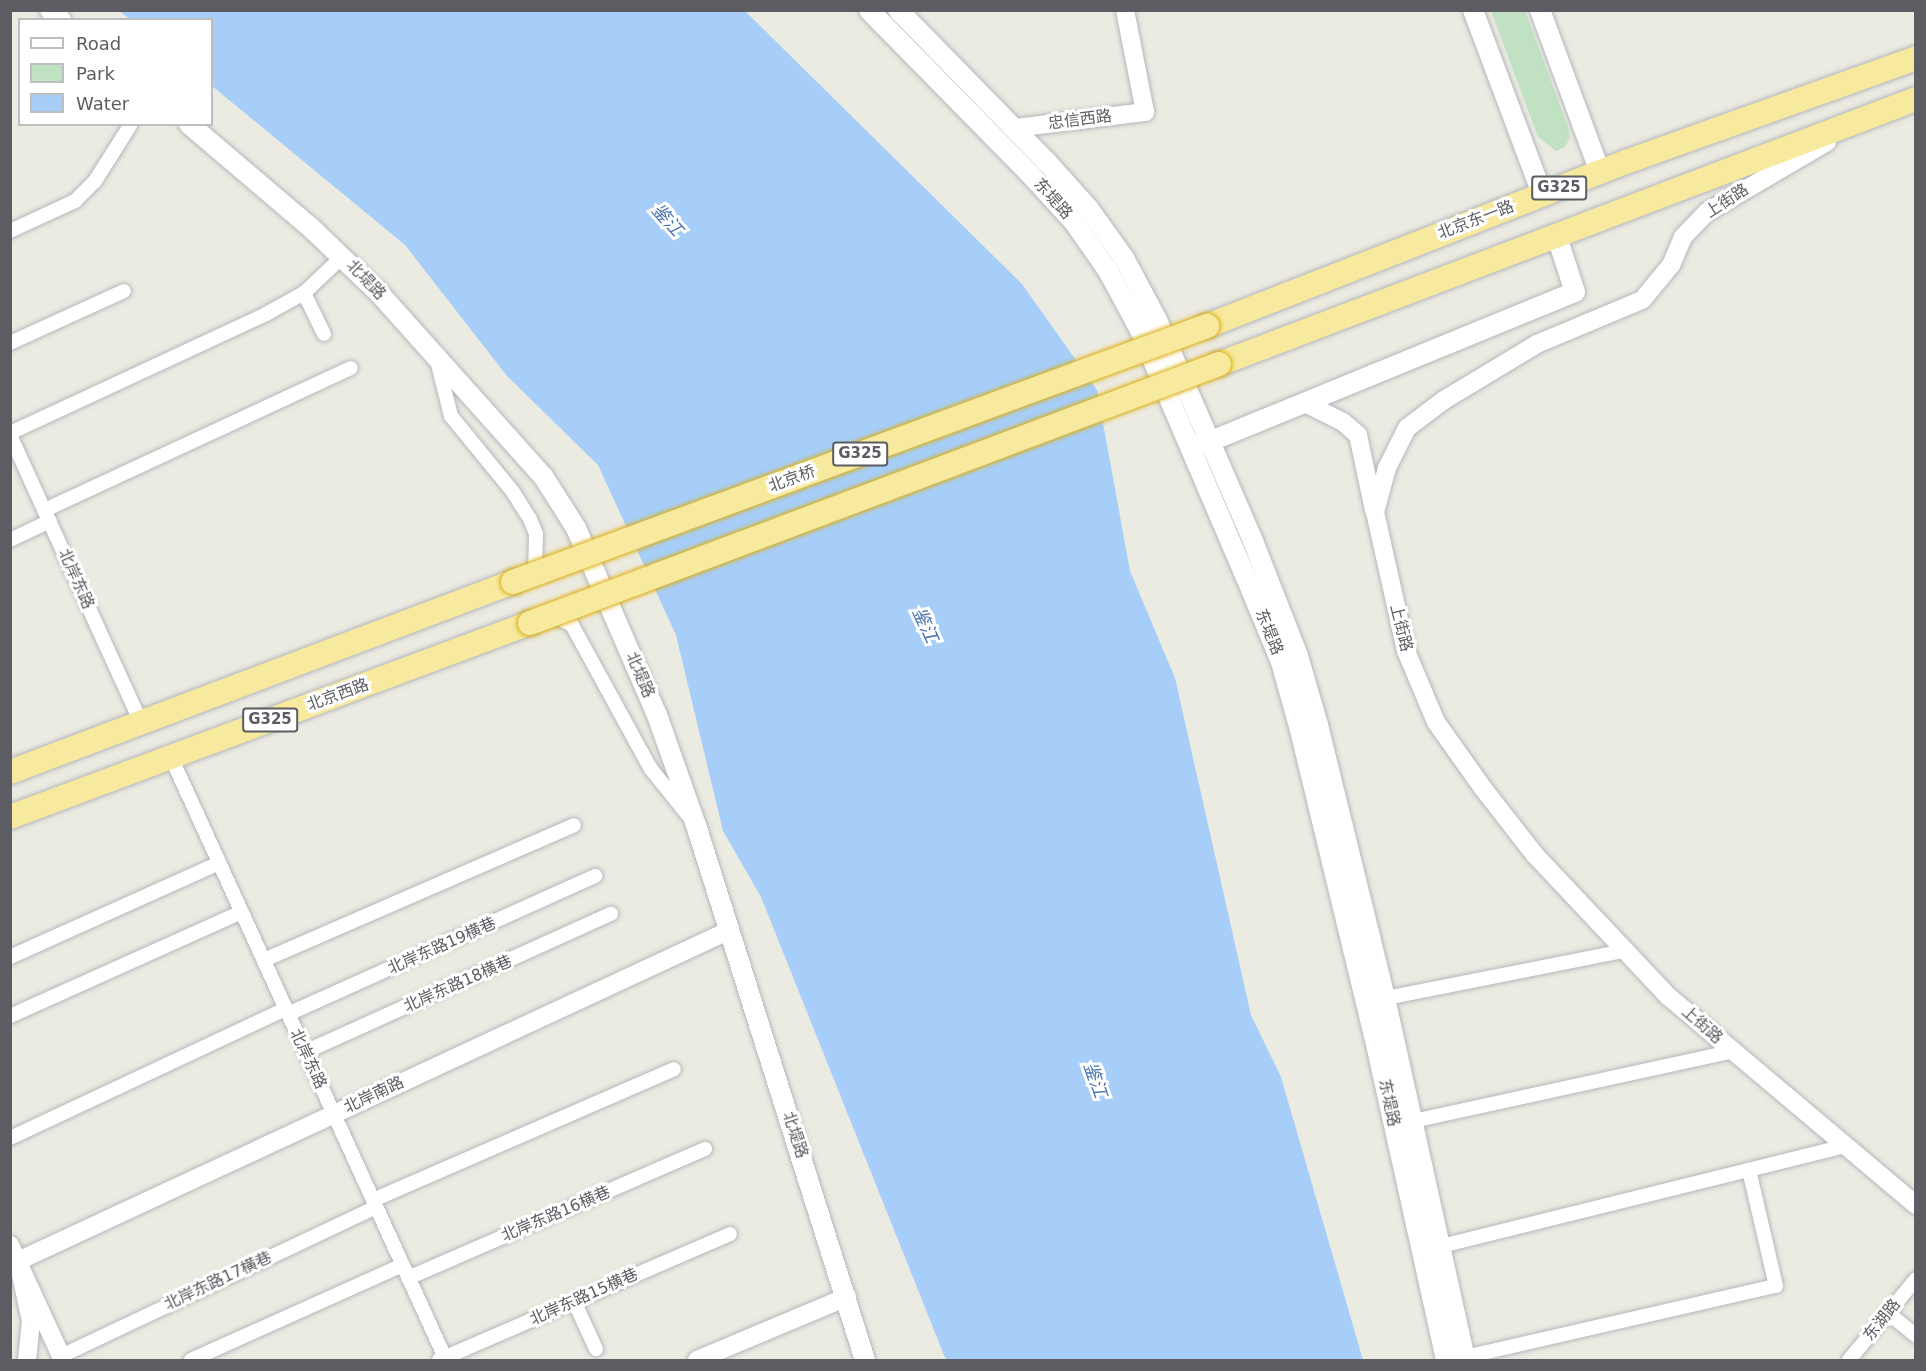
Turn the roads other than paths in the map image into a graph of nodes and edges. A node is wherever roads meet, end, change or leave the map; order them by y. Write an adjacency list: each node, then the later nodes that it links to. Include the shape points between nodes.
1 (869, 10): 27 (main road, 东堤路, via 991,131 1074,222 1126,303)
2 (898, 10): 11 (main road, 东堤路)
3 (1125, 10): 11 (street, 忠信西路, via 1145,112)
4 (1473, 10): 13 (main road)
5 (1540, 10): 12 (main road)
6 (1916, 58): 12 (highway, 北京东一路 / G325)
7 (1916, 99): 8 (highway, G325)
8 (1875, 114): 15 (highway, G325); 28 (street, 上街路, via 1707,212 1683,237 1671,265 1642,300 1537,344 1444,400 1407,428 1387,468)
9 (129, 126): 14 (street, via 95,181 75,201)
10 (191, 126): 16 (main road, 北堤路)
11 (1015, 128): 26 (main road, 东堤路, via 1089,209 1124,258 1157,320)
12 (1600, 172): 13 (highway, 北京东一路 / G325)
13 (1542, 194): 19 (highway, 北京东一路 / G325)
14 (10, 231)
15 (1556, 234): 24 (main road, via 1575,292); 32 (highway, G325, bridge)
16 (342, 256): 18 (street); 22 (main road, 北堤路)
17 (124, 291): 21 (street)
18 (304, 293): 20 (street); 25 (street)
19 (1207, 326): 31 (highway, 北京桥 / G325, bridge)
20 (324, 334)
21 (10, 342)
22 (436, 356): 31 (street, via 451,416 513,492 536,534); 38 (main road, 北堤路, via 543,476 576,528 657,715)
23 (351, 368): 29 (street)
24 (1305, 403): 26 (main road); 28 (street, via 1343,422 1358,435)
25 (10, 434): 29 (street, 北岸东路)
26 (1210, 442): 27 (main road); 47 (main road, 东堤路, via 1298,656)
27 (1191, 450): 47 (main road, 东堤路, via 1281,662)
28 (1375, 512): 44 (street, 上街路, via 1406,651 1436,722 1535,855)
29 (47, 516): 30 (street); 33 (street, 北岸东路)
30 (10, 540)
31 (524, 578): 33 (highway, G325)
32 (540, 619): 34 (highway, 北京西路 / G325); 38 (street, via 572,626 651,770)
33 (141, 723): 35 (highway, G325)
34 (171, 757): 36 (highway, 北京西路 / G325); 39 (street, 北岸东路)
35 (10, 772)
36 (10, 817)
37 (574, 825): 46 (street)
38 (696, 825): 43 (main road, 北堤路)
39 (219, 863): 41 (street, 北岸东路); 45 (street)
40 (595, 876): 48 (street, 北岸东路19横巷)
41 (241, 912): 46 (street, 北岸东路); 49 (street)
42 (611, 914): 51 (street, 北岸东路18横巷)
43 (730, 930): 53 (street, 北岸南路); 68 (main road, 北堤路)
44 (1624, 951): 47 (street); 50 (street, 上街路, via 1669,997)
45 (10, 957)
46 (264, 960): 48 (street, 北岸东路)
47 (1376, 1000): 54 (main road, 东堤路); 55 (main road, 东堤路)
48 (287, 1012): 51 (street, 北岸东路); 56 (street, 北岸东路19横巷)
49 (10, 1016)
50 (1733, 1051): 54 (street); 57 (street, 上街路)
51 (306, 1052): 53 (street, 北岸东路)
52 (674, 1069): 60 (street, 北岸东路17横巷)
53 (334, 1114): 60 (street, 北岸东路); 64 (street, 北岸南路)
54 (1414, 1120): 55 (street); 63 (main road, 东堤路)
55 (1394, 1125): 74 (main road, 东堤路)
56 (10, 1138)
57 (1844, 1146): 59 (street); 61 (street, 上街路)
58 (705, 1149): 66 (street, 北岸东路16横巷)
59 (1749, 1170): 63 (street); 74 (street, via 1776,1286)
60 (374, 1203): 65 (street, 北岸东路); 73 (street, 北岸东路17横巷)
61 (1916, 1205)
62 (730, 1234): 69 (street, 北岸东路15横巷)
63 (1440, 1246): 74 (main road, 东堤路)
64 (14, 1253): 73 (street); 75 (street, via 31,1321)
65 (402, 1265): 66 (street, 北岸东路); 76 (street)
66 (408, 1278): 77 (street, 北岸东路)
67 (1916, 1279): 70 (street, 东湖路)
68 (847, 1297): 78 (street); 79 (main road, 北堤路)
69 (574, 1301): 72 (street); 77 (street, 北岸东路15横巷)
70 (1888, 1313): 71 (street); 80 (street, 东湖路)
71 (1916, 1336)
72 (596, 1349)
73 (62, 1358)
74 (1459, 1359)
75 (27, 1360)
76 (191, 1360)
77 (443, 1360)
78 (697, 1360)
79 (865, 1360)
80 (1849, 1360)

